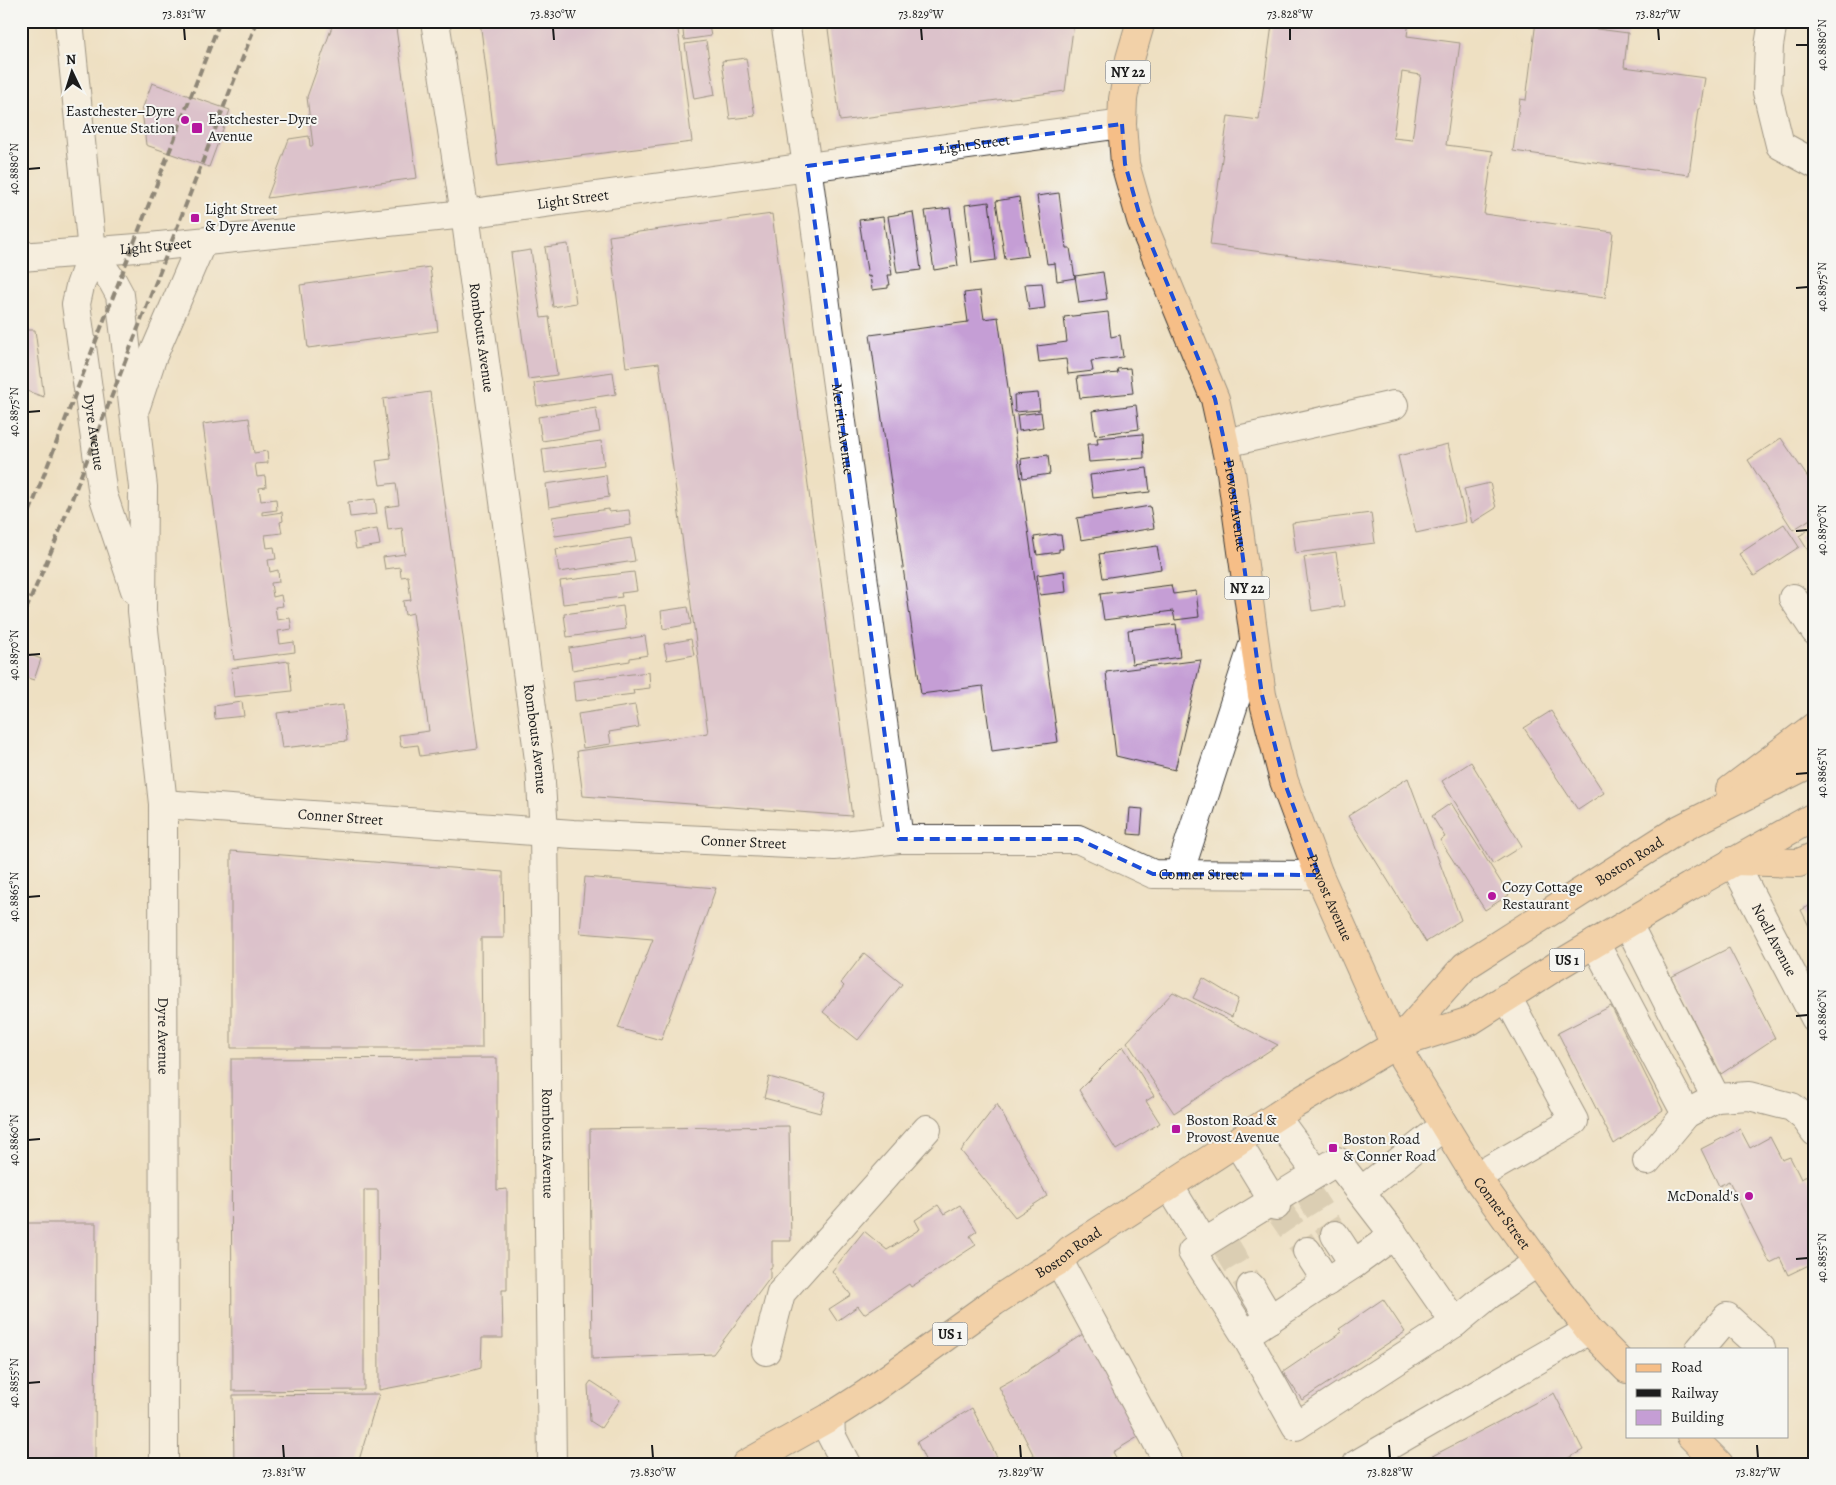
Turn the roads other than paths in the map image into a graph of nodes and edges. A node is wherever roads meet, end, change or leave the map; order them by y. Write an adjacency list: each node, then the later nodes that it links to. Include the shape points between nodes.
1 (69, 21): 11 (street, Dyre Avenue)
2 (435, 21): 9 (street, Rombouts Avenue)
3 (785, 21): 8 (street, Merritt Avenue)
4 (1142, 21): 6 (main road, Provost Avenue / NY 22, via 1130,59)
5 (1773, 21): 7 (street, via 1767,92 1780,145)
6 (1122, 124): 8 (street, Light Street); 15 (main road, Provost Avenue / NY 22, via 1125,164 1141,220 1215,399)
7 (1815, 164)
8 (807, 166): 9 (street, Light Street); 26 (street, Merritt Avenue)
9 (465, 214): 10 (street, Light Street); 25 (street, Rombouts Avenue, via 540,767)
10 (202, 242): 11 (street, Light Street); 14 (street, via 152,358)
11 (92, 252): 12 (street, Light Street); 14 (street, Dyre Avenue, via 120,295); 17 (street, Dyre Avenue, via 76,304 78,323 103,495)
12 (21, 257)
13 (1394, 405): 15 (street)
14 (134, 412): 17 (street, Dyre Avenue, via 144,487)
15 (1225, 443): 19 (main road, Provost Avenue / NY 22)
16 (1793, 598): 18 (street)
17 (142, 611): 22 (street, Dyre Avenue)
18 (1815, 631)
19 (1254, 642): 29 (street); 30 (main road, Provost Avenue / NY 22, via 1262,695 1284,781)
20 (1815, 726): 24 (main road)
21 (1815, 761): 24 (main road, Boston Road / US 1)
22 (163, 804): 25 (street, Conner Street); 68 (street, Dyre Avenue)
23 (1815, 816): 28 (main road, Boston Road / US 1)
24 (1678, 830): 35 (main road, Boston Road / US 1, via 1465,966)
25 (544, 832): 26 (street, Conner Street, via 834,846); 69 (street, Rombouts Avenue)
26 (899, 839): 29 (street, Conner Street, via 1078,839 1154,874)
27 (1815, 856): 28 (main road, via 1799,863)
28 (1733, 862): 31 (main road, Boston Road / US 1); 34 (street, Noell Avenue)
29 (1178, 874): 30 (street, Conner Street)
30 (1319, 875): 35 (main road, Provost Avenue / NY 22)
31 (1628, 924): 32 (main road, Boston Road / US 1); 36 (street)
32 (1595, 943): 33 (main road, Boston Road / US 1); 37 (street)
33 (1507, 997): 35 (main road, Boston Road / US 1, via 1470,1021); 44 (street, via 1574,1121)
34 (1815, 1018)
35 (1395, 1045): 38 (main road, Boston Road / US 1); 39 (main road, Conner Street)
36 (1716, 1098): 37 (street); 41 (street, via 1749,1096 1792,1107)
37 (1686, 1114): 43 (street)
38 (1276, 1117): 42 (main road, Boston Road / US 1); 45 (street)
39 (1444, 1126): 44 (main road, Conner Street); 47 (street)
40 (927, 1128): 64 (street, via 781,1293)
41 (1815, 1132)
42 (1237, 1142): 46 (main road, Boston Road / US 1); 48 (street)
43 (1647, 1161)
44 (1476, 1178): 54 (main road, Conner Street)
45 (1308, 1181): 47 (street, via 1337,1161); 48 (street)
46 (1170, 1187): 51 (street); 53 (main road, Boston Road / US 1, via 1070,1250)
47 (1361, 1191): 50 (street)
48 (1274, 1203): 51 (street)
49 (1334, 1235): 55 (street)
50 (1394, 1235): 55 (street); 59 (street)
51 (1215, 1239): 61 (street, via 1192,1252)
52 (1307, 1252): 56 (street)
53 (1059, 1262): 66 (main road, Boston Road / US 1, via 994,1302); 72 (street)
54 (1538, 1262): 59 (street, via 1489,1294); 60 (main road, Conner Street)
55 (1354, 1264): 56 (street)
56 (1327, 1282): 58 (street)
57 (1251, 1287): 58 (street)
58 (1270, 1319): 61 (street)
59 (1451, 1326): 61 (street, via 1296,1426)
60 (1589, 1330): 65 (main road, Conner Street); 73 (street)
61 (1245, 1335)
62 (1701, 1348): 63 (street, via 1727,1317)
63 (1761, 1348)
64 (766, 1351)
65 (1626, 1368)
66 (830, 1417): 70 (main road, Boston Road / US 1); 71 (street, via 831,1435)
67 (1693, 1438): 74 (main road)
68 (164, 1464)
69 (552, 1464)
70 (746, 1464)
71 (846, 1464)
72 (1169, 1464)
73 (1357, 1464)
74 (1719, 1464)

